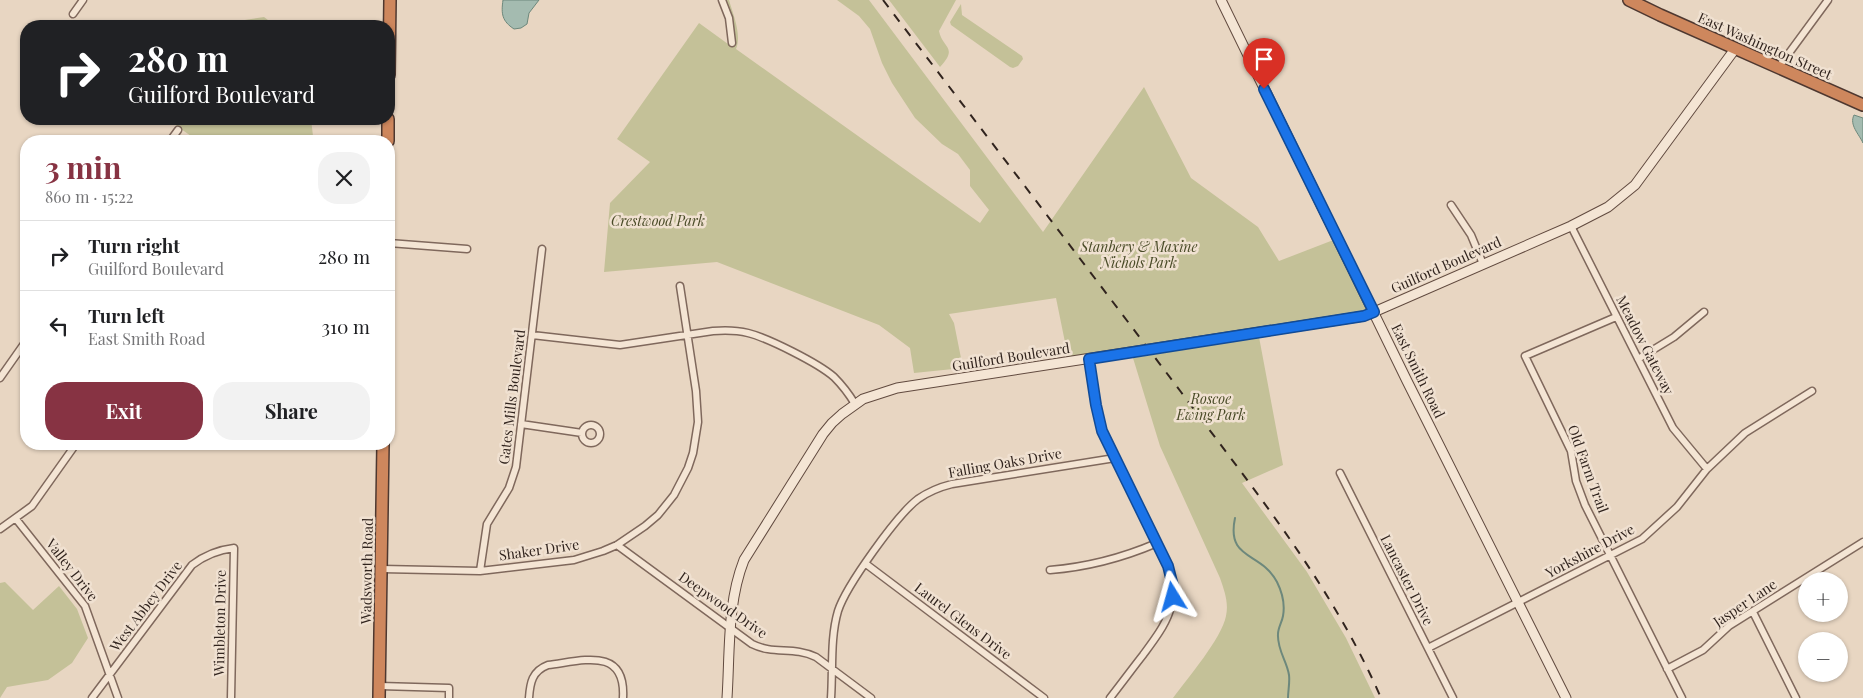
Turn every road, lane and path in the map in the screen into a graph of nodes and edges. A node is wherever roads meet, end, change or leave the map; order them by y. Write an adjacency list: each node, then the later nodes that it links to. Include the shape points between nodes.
1 (83, 0): 7 (street)
2 (390, 0): 8 (highway)
3 (722, 0): 9 (street, via 729,18)
4 (1221, 0): 22 (street, East Smith Road)
5 (1629, 0): 10 (highway, East Washington Street)
6 (1828, 0): 11 (street)
7 (73, 14)
8 (390, 20)
9 (732, 43)
10 (1735, 49): 11 (highway, East Washington Street); 16 (street, Guilford Boulevard, via 1635,185 1608,207)
11 (1778, 68): 12 (highway, East Washington Street)
12 (1863, 104)
13 (178, 130): 14 (street)
14 (174, 135)
15 (1451, 205): 20 (street, via 1471,235)
16 (1571, 226): 20 (street, Guilford Boulevard); 24 (street, Meadow Gateway)
17 (395, 243): 18 (street)
18 (467, 249)
19 (542, 249): 25 (street, Gates Mills Boulevard)
20 (1483, 264): 22 (street, Guilford Boulevard)
21 (680, 286): 26 (street, Shaker Drive)
22 (1374, 312): 28 (street, Guilford Boulevard); 51 (street, East Smith Road)
23 (1704, 312): 29 (street)
24 (1616, 316): 29 (street, Meadow Gateway); 46 (street, Old Farm Trail, via 1525,356 1571,451 1579,489)
25 (532, 335): 26 (street, via 620,345); 33 (street, Gates Mills Boulevard)
26 (688, 335): 32 (street, via 727,330 761,338 824,370 842,385); 44 (street, Shaker Drive, via 698,407 693,453 682,482 667,504 646,526)
27 (20, 350): 30 (street)
28 (1089, 359): 32 (street, Guilford Boulevard, via 897,388 874,394); 37 (street, via 1098,418)
29 (1638, 359): 38 (street, Meadow Gateway, via 1673,428)
30 (0, 378)
31 (1812, 391): 38 (street, Yorkshire Drive, via 1745,433)
32 (855, 404): 53 (street, Guilford Boulevard, via 823,434 750,548 735,586)
33 (521, 424): 34 (street); 50 (street, Gates Mills Boulevard, via 514,477 487,524)
34 (582, 433)
35 (72, 450): 40 (street, via 32,506)
36 (384, 450): 48 (highway, Wadsworth Road)
37 (1114, 458): 43 (street); 47 (street, Falling Oaks Drive, via 941,487 909,506)
38 (1707, 469): 46 (street, Yorkshire Drive, via 1677,507 1642,539)
39 (1340, 473): 54 (street, Lancaster Drive)
40 (16, 519): 41 (street); 57 (street, Valley Drive, via 86,606)
41 (0, 529)
42 (1863, 542): 52 (street, Jasper Lane)
43 (1156, 543): 49 (street, via 1108,561); 69 (street, via 1171,576 1171,608 1162,629)
44 (618, 545): 50 (street, Shaker Drive, via 574,560); 53 (street, Deepwood Drive)
45 (234, 548): 57 (street, West Abbey Drive, via 208,554 192,565); 61 (street, Wimbleton Drive)
46 (1611, 556): 51 (street, Yorkshire Drive); 55 (street, Old Farm Trail)
47 (866, 564): 56 (street, Falling Oaks Drive, via 839,609 834,632); 68 (street, Laurel Glens Drive)
48 (382, 569): 50 (street, Shaker Drive); 58 (highway, Wadsworth Road)
49 (1050, 570)
50 (480, 571)
51 (1518, 602): 54 (street, Yorkshire Drive); 71 (street, East Smith Road)
52 (1752, 612): 55 (street, Jasper Lane, via 1729,626 1703,650); 73 (street)
53 (731, 628): 56 (street, Deepwood Drive, via 758,647 808,653); 65 (street, Guilford Boulevard)
54 (1428, 648): 70 (street, Lancaster Drive)
55 (1667, 668): 72 (street, Old Farm Trail)
56 (833, 669): 66 (street, Falling Oaks Drive); 67 (street, Deepwood Drive)
57 (110, 675): 59 (street, West Abbey Drive); 60 (street, Valley Drive)
58 (380, 692): 62 (street, via 449,688)
59 (92, 698)
60 (118, 698)
61 (231, 698)
62 (449, 698)
63 (529, 698): 64 (street, via 529,686 542,668 595,660 613,665 622,676)
64 (623, 698)
65 (727, 698)
66 (831, 698)
67 (871, 698)
68 (1044, 698)
69 (1110, 698)
70 (1453, 698)
71 (1566, 698)
72 (1682, 698)
73 (1796, 698)

